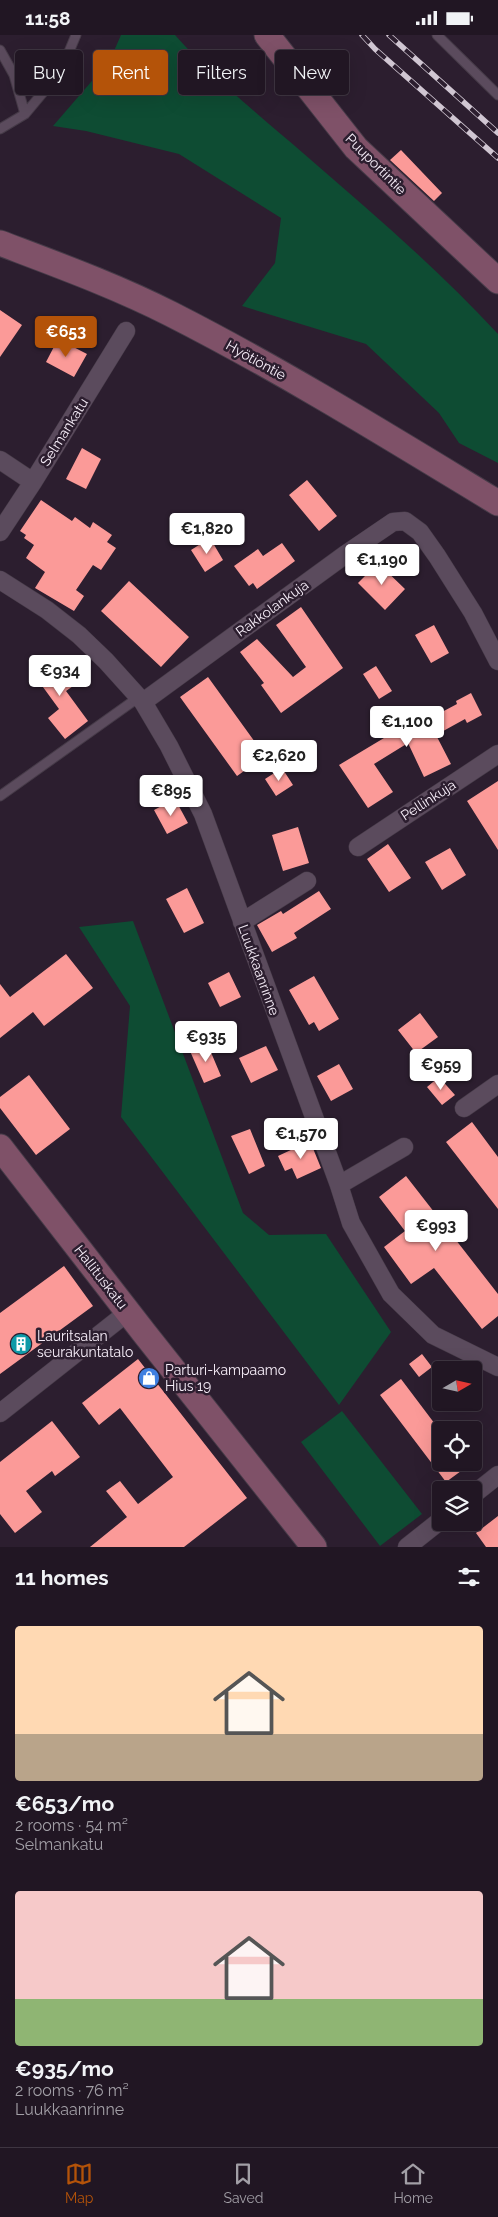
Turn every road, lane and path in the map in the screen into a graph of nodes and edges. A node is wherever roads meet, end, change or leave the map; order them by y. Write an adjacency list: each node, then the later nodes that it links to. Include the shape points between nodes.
1 (76, 35): 6 (lane, via 61,71)
2 (267, 35): 9 (street, Puuportintie, via 356,148)
3 (437, 35): 5 (lane)
4 (0, 50): 6 (lane, via 14,75)
5 (498, 95)
6 (25, 114): 7 (lane)
7 (0, 129)
8 (0, 243): 13 (street, Hyötiöntie, via 92,278 170,313 246,354)
9 (498, 281)
10 (126, 331): 12 (street, Selmankatu)
11 (0, 460): 12 (street)
12 (34, 482): 14 (street, Selmankatu)
13 (498, 503)
14 (0, 532)
15 (0, 580): 17 (street, Luukkaanrinne, via 79,635)
16 (498, 661): 17 (street, Rakkolankuja, via 473,613 420,532 405,521 393,522)
17 (141, 700): 19 (lane); 22 (street, Luukkaanrinne, via 169,746 203,814)
18 (498, 754): 20 (street, Pellinkuja)
19 (0, 796)
20 (358, 847)
21 (307, 881): 22 (street)
22 (242, 922): 27 (street, Luukkaanrinne)
23 (498, 1084): 24 (street)
24 (464, 1108)
25 (404, 1147): 27 (street)
26 (5, 1157): 28 (street, Hallituskatu)
27 (339, 1185): 29 (street, Luukkaanrinne, via 351,1223 391,1294 434,1335)
28 (128, 1312): 30 (street); 34 (street, Hallituskatu)
29 (498, 1367)
30 (0, 1413)
31 (498, 1475): 32 (street)
32 (482, 1488)
33 (432, 1527): 35 (street)
34 (314, 1547)
35 (407, 1547)

